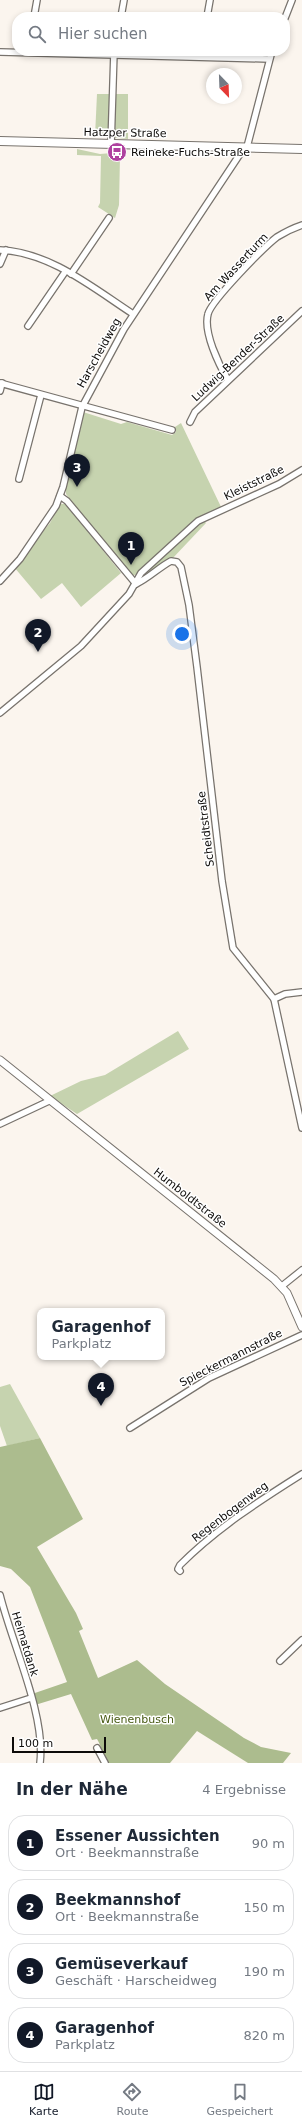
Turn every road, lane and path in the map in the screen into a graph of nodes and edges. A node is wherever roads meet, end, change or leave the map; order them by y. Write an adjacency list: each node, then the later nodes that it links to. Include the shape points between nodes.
1 (37, 0): 5 (street)
2 (124, 0): 6 (street)
3 (210, 0): 7 (street)
4 (292, 0): 8 (street)
5 (35, 12)
6 (122, 12)
7 (208, 12)
8 (287, 12)
9 (0, 52): 10 (street)
10 (12, 52)
11 (114, 56): 16 (street)
12 (228, 56): 14 (street)
13 (271, 56): 14 (street, Harscheidweg)
14 (270, 59): 17 (street, Harscheidweg)
15 (0, 141): 16 (main road, Hatzper Straße)
16 (111, 145): 17 (main road, Hatzper Straße)
17 (247, 148): 18 (main road, Hatzper Straße); 26 (street, Harscheidweg)
18 (302, 149)
19 (109, 218): 24 (street)
20 (302, 225): 28 (street, Am Wasserturm, via 273,241 211,307 206,324)
21 (3, 250): 22 (street); 23 (street, via 37,257)
22 (0, 264)
23 (65, 272): 24 (street); 27 (street)
24 (71, 274): 26 (street)
25 (302, 311): 28 (street, Ludwig-Bender-Straße)
26 (133, 314): 32 (street, Harscheidweg)
27 (28, 326)
28 (228, 380): 33 (street, Ludwig-Bender-Straße, via 195,412)
29 (1, 383): 30 (street); 31 (street)
30 (0, 391)
31 (41, 395): 32 (street); 36 (street)
32 (82, 406): 34 (street); 37 (street, Harscheidweg)
33 (190, 422)
34 (172, 430)
35 (302, 470): 39 (street, Kleiststraße, via 279,484 198,521 141,573)
36 (19, 479)
37 (60, 496): 38 (street, Harscheidweg, via 44,526); 39 (street, via 67,501)
38 (0, 580)
39 (136, 584): 40 (street, via 81,646); 42 (street, Scheidtstraße, via 149,578 161,566 171,561 177,562 181,567 192,628 222,881 234,948)
40 (0, 714)
41 (302, 992): 42 (street, via 285,994)
42 (274, 999): 46 (street, Scheidtstraße)
43 (0, 1060): 44 (street, Humboldtstraße)
44 (49, 1100): 45 (street); 48 (street, Humboldtstraße)
45 (0, 1124)
46 (302, 1128)
47 (302, 1270): 48 (street)
48 (282, 1286): 49 (street, Humboldtstraße, via 291,1299)
49 (302, 1327)
50 (302, 1335): 51 (street, Spieckermannstraße, via 209,1378)
51 (130, 1428)
52 (302, 1474): 53 (street, Regenbogenweg, via 256,1503 217,1533 180,1565)
53 (180, 1571)
54 (0, 1594): 57 (street, Heimatdank)
55 (302, 1640): 56 (street)
56 (280, 1661)
57 (31, 1698): 58 (street); 60 (street, Heimatdank, via 40,1734)
58 (0, 1708)
59 (97, 1748): 61 (street)
60 (40, 1763)
61 (105, 1763)

